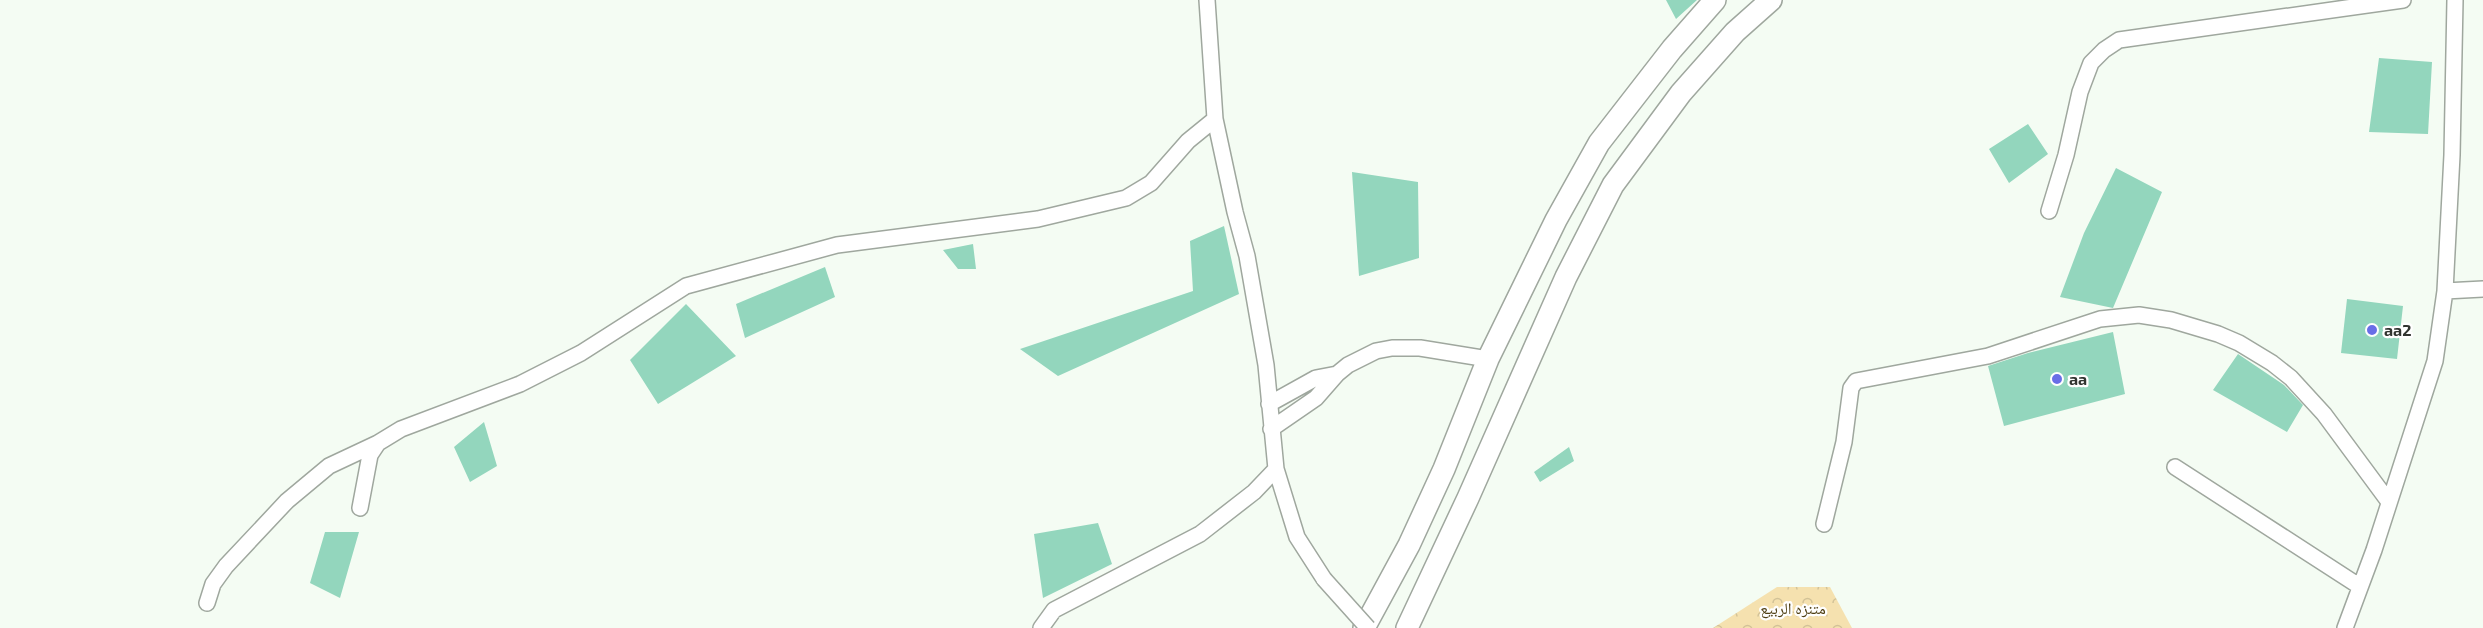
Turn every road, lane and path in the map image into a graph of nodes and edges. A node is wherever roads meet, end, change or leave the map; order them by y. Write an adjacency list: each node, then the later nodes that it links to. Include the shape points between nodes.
1 (1207, 0): 6 (street)
2 (1715, 0): 10 (main road, via 1599,143)
3 (1771, 0): 24 (main road, via 1735,32 1681,93 1613,185 1566,277)
4 (2403, 0): 7 (street, via 2119,40 2091,63)
5 (2455, 0): 9 (street)
6 (1215, 119): 12 (street, via 1247,256); 14 (street, via 1188,141 1151,183 1126,198 1038,219 837,245 686,286 581,354 520,384 401,429)
7 (2049, 211)
8 (2483, 289): 9 (street)
9 (2445, 291): 17 (street, via 2435,361)
10 (1488, 358): 11 (street, via 1392,348 1362,357); 23 (main road, via 1444,469)
11 (1337, 374): 12 (street, via 1316,378); 13 (street, via 1316,398)
12 (1269, 404): 13 (street)
13 (1271, 429): 16 (street)
14 (378, 443): 18 (street, via 370,455); 21 (street, via 329,466 287,501 226,566 213,584)
15 (2175, 467): 20 (street)
16 (1276, 469): 22 (street, via 1254,492 1200,534 1054,610); 23 (street, bridge, via 1297,537 1324,579)
17 (2389, 502): 19 (street, via 2309,396 2272,363 2239,343 2197,327 2154,317 2120,316 1988,356 1857,381 1851,388 1844,442); 20 (street)
18 (360, 508)
19 (1824, 525)
20 (2359, 586): 25 (street)
21 (207, 603)
22 (1041, 628)
23 (1366, 628)
24 (1407, 628)
25 (2345, 628)

